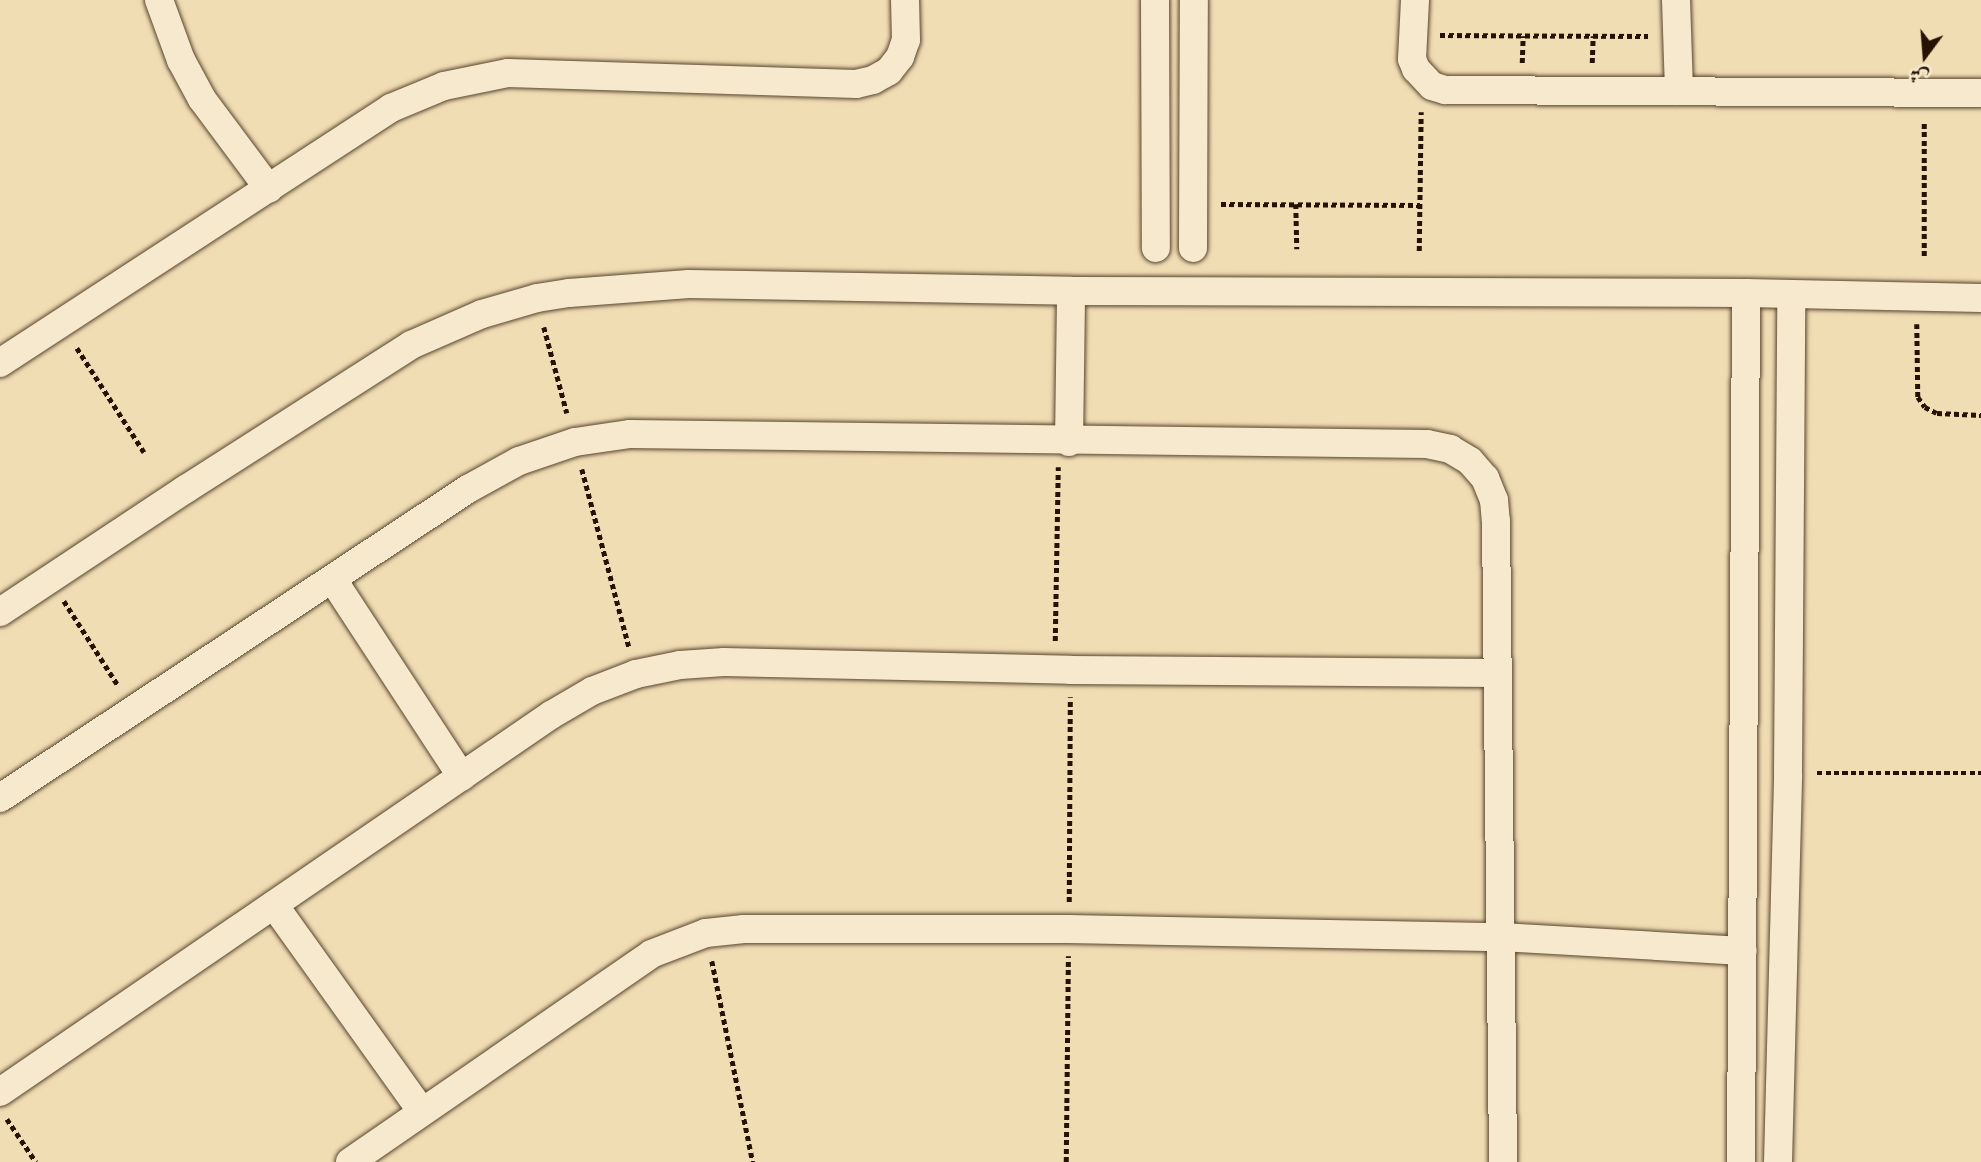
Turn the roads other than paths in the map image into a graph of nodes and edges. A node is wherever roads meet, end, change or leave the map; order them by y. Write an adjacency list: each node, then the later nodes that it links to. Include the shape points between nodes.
1 (159, 0): 11 (street, via 181,60 202,99)
2 (905, 0): 11 (street, via 900,57 889,71 873,80 856,84 508,74 468,79 391,108)
3 (1155, 0): 8 (street)
4 (1194, 0): 7 (street)
5 (1415, 0): 9 (street, via 1412,59 1422,78 1445,90)
6 (1676, 0): 9 (street)
7 (1194, 74): 8 (street); 13 (street)
8 (1155, 75): 12 (street)
9 (1679, 91): 10 (street)
10 (1981, 93)
11 (269, 189): 18 (street)
12 (1156, 248)
13 (1193, 248)
14 (1071, 290): 15 (street); 19 (street); 21 (street, via 689,284 537,298 482,314 411,345)
15 (1746, 293): 16 (street); 27 (street)
16 (1791, 294): 17 (street); 33 (street, via 1788,774)
17 (1981, 298)
18 (0, 363)
19 (1064, 442): 20 (street, via 630,434 575,442 519,461 468,489); 22 (street, via 1427,444 1450,449 1470,461 1485,478 1494,500)
20 (333, 580): 23 (street); 24 (street)
21 (0, 612)
22 (1498, 673): 23 (street, via 680,665 636,674 592,691); 26 (street)
23 (462, 777): 25 (street)
24 (0, 797)
25 (274, 905): 28 (street); 29 (street)
26 (1501, 937): 27 (street); 29 (street, via 1068,929 744,929 706,933 651,954); 31 (street)
27 (1743, 951): 32 (street)
28 (0, 1092)
29 (422, 1112): 30 (street)
30 (350, 1162)
31 (1503, 1162)
32 (1741, 1162)
33 (1778, 1162)

